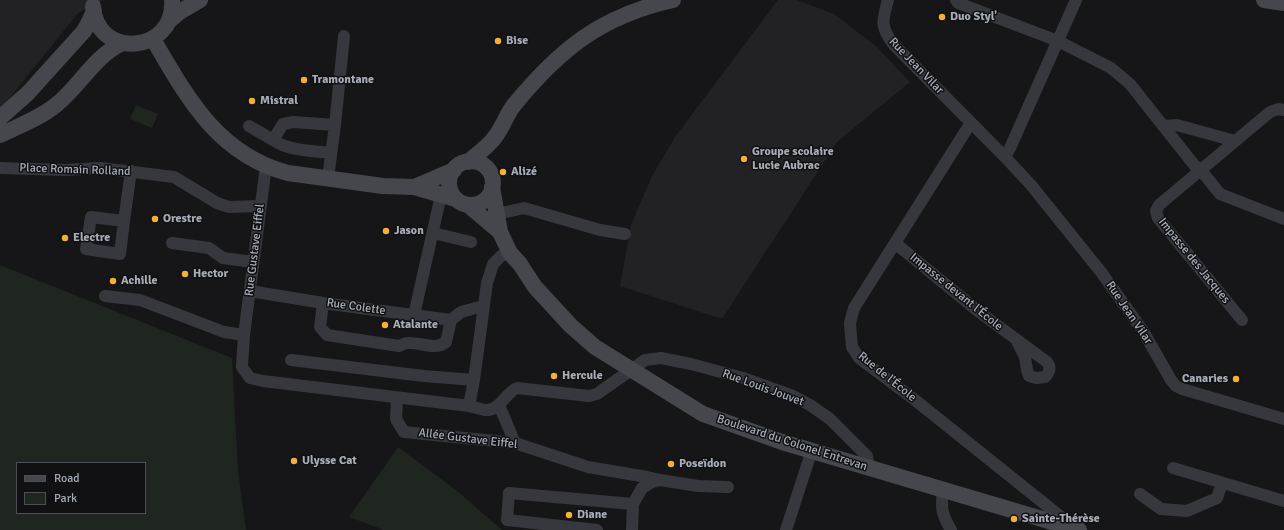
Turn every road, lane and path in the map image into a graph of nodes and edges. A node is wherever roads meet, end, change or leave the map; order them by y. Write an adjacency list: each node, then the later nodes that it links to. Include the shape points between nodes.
1 (172, 0): 10 (street)
2 (200, 0): 10 (street, via 181,10)
3 (673, 0): 22 (street, via 633,12 584,36 537,77 512,108)
4 (888, 0): 17 (street, Rue Jean Vilar, via 882,22 887,36)
5 (956, 0): 13 (street, via 958,3)
6 (1076, 0): 13 (street)
7 (1264, 0): 8 (street)
8 (1284, 3)
9 (94, 5): 14 (street, via 95,18 103,31 109,37); 16 (street, via 84,30 28,94)
10 (168, 22): 12 (street)
11 (344, 36): 18 (street)
12 (153, 38): 14 (street, via 138,44); 28 (street, Boulevard du Colonel Entrevan, via 185,93 206,121 238,150)
13 (1058, 41): 20 (street, via 1120,75); 26 (street)
14 (123, 43): 21 (street, via 106,54 56,105)
15 (1284, 110): 24 (street, via 1270,112)
16 (0, 118)
17 (971, 123): 26 (street, Rue Jean Vilar); 46 (street, Rue de l'École)
18 (335, 125): 23 (street, via 293,122 283,124); 25 (street)
19 (249, 126): 23 (street)
20 (1163, 126): 24 (street, via 1177,125); 30 (street)
21 (0, 135)
22 (495, 138): 27 (street); 34 (street)
23 (272, 140): 25 (street, via 308,151)
24 (1235, 141): 30 (street)
25 (331, 153): 33 (street)
26 (1005, 157): 64 (street, Rue Jean Vilar, via 1031,185 1100,272 1143,331 1176,386)
27 (468, 162): 31 (street); 34 (street, via 477,162 485,167)
28 (266, 166): 33 (street, Boulevard du Colonel Entrevan, via 288,173); 37 (street, Rue Gustave Eiffel)
29 (0, 168): 32 (street, Place Romain Rolland, via 100,168)
30 (1200, 169): 39 (street, via 1220,194); 55 (street, Impasse des Jacques, via 1159,205 1156,211 1158,218)
31 (454, 170): 35 (street, Boulevard du Colonel Entrevan); 36 (street, via 449,184)
32 (131, 171): 37 (street, Place Romain Rolland, via 174,177 217,203 229,207); 40 (street)
33 (328, 178): 35 (street, Boulevard du Colonel Entrevan, via 383,186)
34 (491, 181): 36 (street, via 490,193 481,202); 38 (street, Boulevard du Colonel Entrevan)
35 (414, 187): 36 (street, Boulevard du Colonel Entrevan)
36 (455, 200): 41 (street, Boulevard du Colonel Entrevan); 42 (street)
37 (261, 206): 48 (street, Rue Gustave Eiffel)
38 (497, 214): 41 (street, Boulevard du Colonel Entrevan); 43 (street, via 524,208 600,230)
39 (1284, 219)
40 (124, 221)
41 (500, 232): 47 (street, Boulevard du Colonel Entrevan)
42 (433, 233): 44 (street); 53 (street)
43 (625, 234)
44 (471, 242)
45 (172, 243): 48 (street, via 208,248 224,258)
46 (895, 244): 57 (street, Impasse devant l'École); 76 (street, Rue de l'École, via 854,308 850,323 852,347 859,358 915,400)
47 (510, 253): 52 (street, via 501,256 493,264); 59 (street, Boulevard du Colonel Entrevan, via 535,287 571,326 595,346)
48 (253, 262): 49 (street, Rue Gustave Eiffel)
49 (250, 291): 51 (street, Rue Colette); 56 (street, Rue Gustave Eiffel)
50 (105, 296): 56 (street, via 140,300 224,332)
51 (323, 303): 53 (street, Rue Colette); 54 (street, via 320,327 327,335 399,346 408,343 442,346 446,342)
52 (483, 306): 54 (street, via 461,312); 60 (street)
53 (414, 315): 54 (street, Rue Colette)
54 (451, 320)
55 (1242, 320)
56 (244, 335): 61 (street, via 242,367 250,378)
57 (1017, 341)
58 (291, 360): 60 (street)
59 (632, 370): 62 (street, via 597,394 589,396 517,388); 66 (street, Boulevard du Colonel Entrevan, via 703,414); 67 (street, Rue Louis Jouvet, via 644,360 661,358 743,378 793,396 830,419 867,456)
60 (474, 380): 63 (street)
61 (397, 398): 63 (street); 65 (street, Allée Gustave Eiffel, via 396,419 404,432)
62 (499, 405): 63 (street, via 486,410); 65 (street)
63 (469, 406)
64 (1284, 419)
65 (515, 443): 69 (street, Allée Gustave Eiffel, via 588,467)
66 (812, 450): 67 (street, Boulevard du Colonel Entrevan); 79 (street)
67 (869, 467): 72 (street, Boulevard du Colonel Entrevan)
68 (1173, 468): 70 (street)
69 (660, 480): 71 (street, Allée Gustave Eiffel, via 698,486); 75 (street, via 642,488)
70 (1222, 483): 73 (street, via 1216,498 1188,511 1161,508); 74 (street)
71 (728, 487)
72 (943, 489): 76 (street, Boulevard du Colonel Entrevan); 80 (street, via 943,516)
73 (1140, 494)
74 (1284, 501)
75 (633, 504): 77 (street, via 508,493 507,520); 78 (street)
76 (1072, 528)
77 (597, 530)
78 (632, 530)
79 (786, 530)
80 (951, 530)

